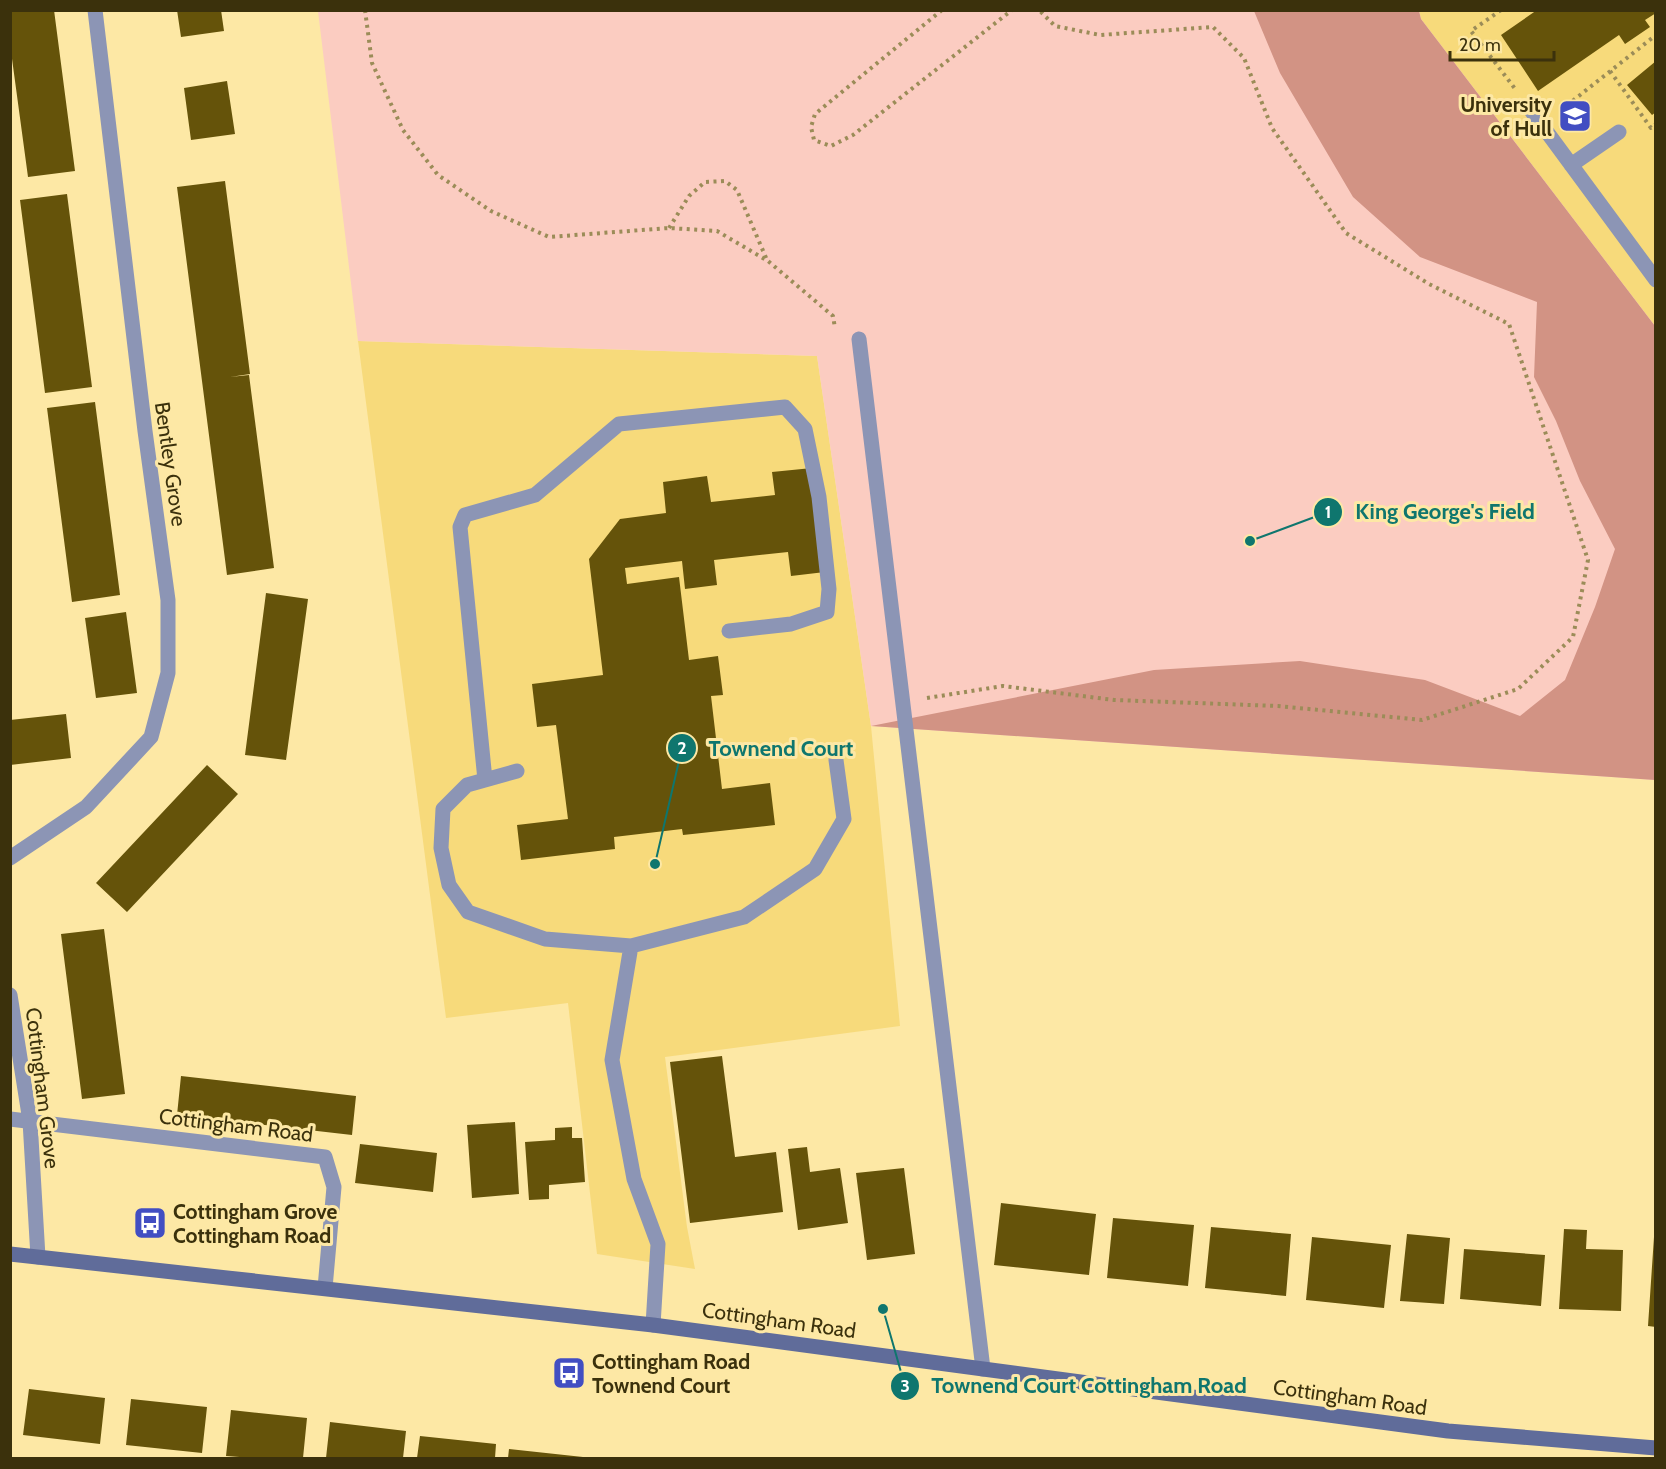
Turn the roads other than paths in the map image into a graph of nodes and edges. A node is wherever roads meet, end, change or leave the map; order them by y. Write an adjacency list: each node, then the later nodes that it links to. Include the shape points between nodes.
1 (95, 10): 11 (street, Bentley Grove, via 168,600 168,673 151,737 86,807)
2 (1530, 110): 4 (street)
3 (1619, 132): 4 (street)
4 (1571, 165): 5 (street)
5 (1656, 280)
6 (859, 339): 20 (street)
7 (729, 631): 10 (street, via 791,624 827,612 829,589 819,498 805,429 785,407 619,424 535,495 465,515 460,527)
8 (836, 760): 12 (street, via 844,819 815,869 744,917)
9 (517, 771): 10 (street)
10 (485, 780): 12 (street, via 467,785 442,809 441,848 449,885 468,912 545,939)
11 (10, 858)
12 (631, 946): 19 (street, via 612,1060 634,1179 658,1244)
13 (10, 995): 15 (street, Cottingham Grove)
14 (10, 1119): 15 (street, Cottingham Road)
15 (30, 1121): 17 (street, Cottingham Grove); 18 (street, Cottingham Road, via 325,1157 334,1187)
16 (10, 1254): 17 (main road, Cottingham Road)
17 (38, 1257): 18 (main road, Cottingham Road)
18 (325, 1288): 19 (main road, Cottingham Road)
19 (653, 1325): 20 (main road, Cottingham Road)
20 (983, 1369): 21 (main road, Cottingham Road, via 1448,1431)
21 (1656, 1448)

